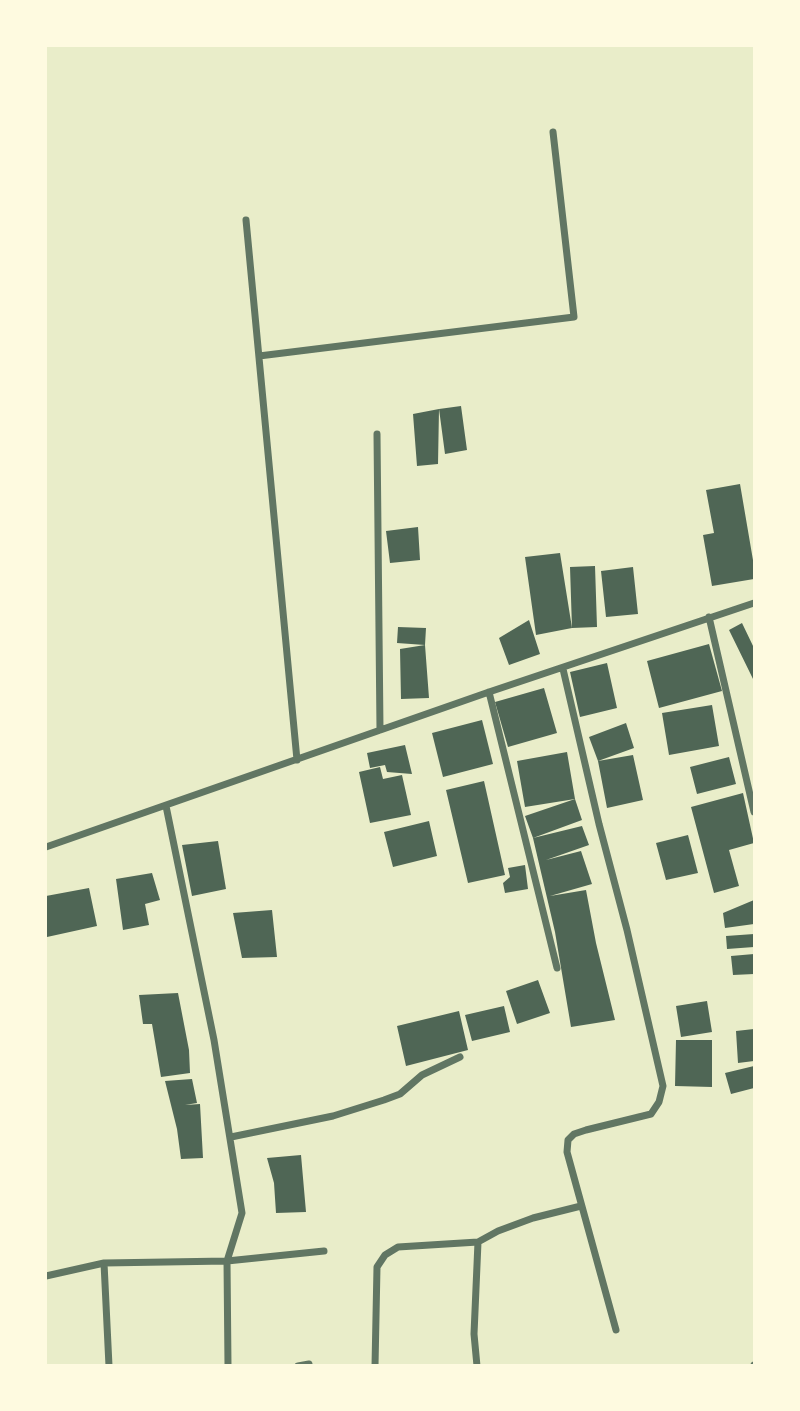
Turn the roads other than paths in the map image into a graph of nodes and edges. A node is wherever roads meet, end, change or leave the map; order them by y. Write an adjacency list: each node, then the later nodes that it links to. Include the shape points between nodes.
1 (553, 132): 3 (street, via 574,317)
2 (246, 220): 3 (street)
3 (259, 356): 10 (street)
4 (377, 434): 9 (street)
5 (754, 603): 6 (street)
6 (709, 617): 7 (street); 12 (street)
7 (563, 669): 8 (street); 17 (street, via 663,1086 651,1114 586,1130 568,1140)
8 (489, 692): 9 (street); 14 (street)
9 (380, 730): 10 (street)
10 (297, 760): 11 (street)
11 (166, 806): 13 (street); 16 (street)
12 (754, 812)
13 (46, 847)
14 (557, 968)
15 (460, 1057): 16 (street, via 384,1100)
16 (230, 1138): 20 (street, via 242,1213)
17 (581, 1206): 18 (street, via 533,1218); 23 (street)
18 (478, 1242): 28 (street, via 398,1247 385,1255 377,1267); 29 (street)
19 (324, 1251): 20 (street)
20 (227, 1261): 21 (street); 26 (street)
21 (104, 1263): 22 (street); 25 (street)
22 (46, 1276)
23 (616, 1330)
24 (309, 1364): 27 (street)
25 (108, 1366)
26 (228, 1366)
27 (298, 1366)
28 (375, 1366)
29 (477, 1366)

